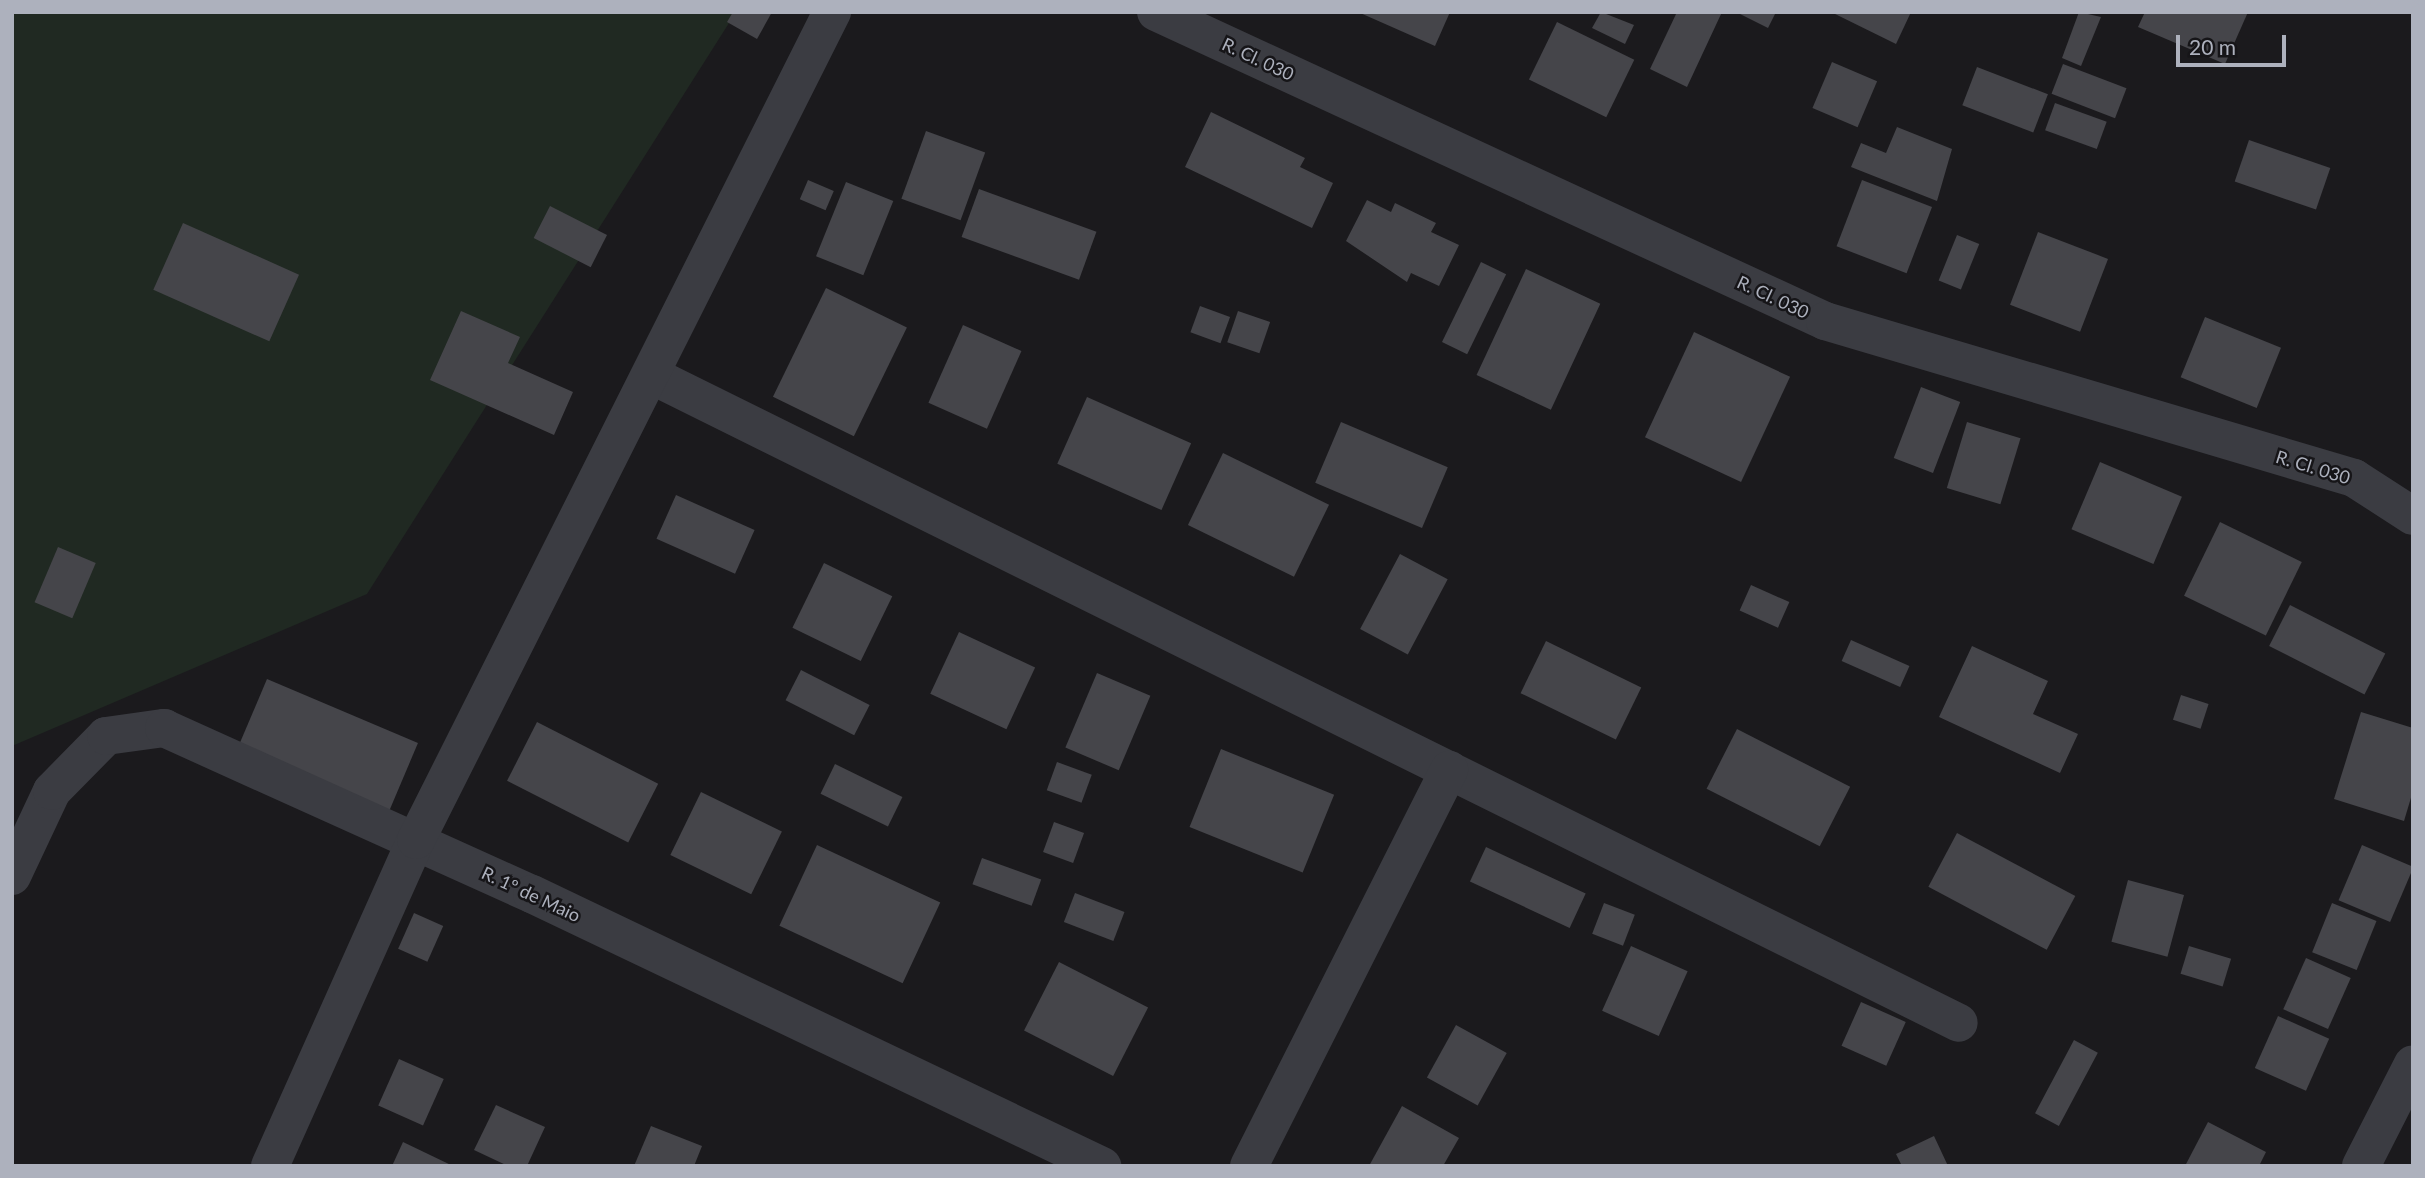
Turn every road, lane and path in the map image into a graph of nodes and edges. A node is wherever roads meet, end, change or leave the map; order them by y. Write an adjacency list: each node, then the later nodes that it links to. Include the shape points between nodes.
1 (832, 12): 3 (street)
2 (1156, 12): 4 (street, R. Cl. 030, via 1825,321 2354,478)
3 (653, 376): 5 (street); 6 (street)
4 (2413, 516)
5 (1449, 770): 8 (street); 12 (street)
6 (416, 840): 7 (street, R. 1º de Maio, via 164,728 106,736 52,791); 10 (street); 11 (street, R. 1º de Maio)
7 (12, 876)
8 (1959, 1023)
9 (2413, 1064): 13 (street)
10 (270, 1166)
11 (1102, 1166)
12 (1249, 1166)
13 (2361, 1166)

